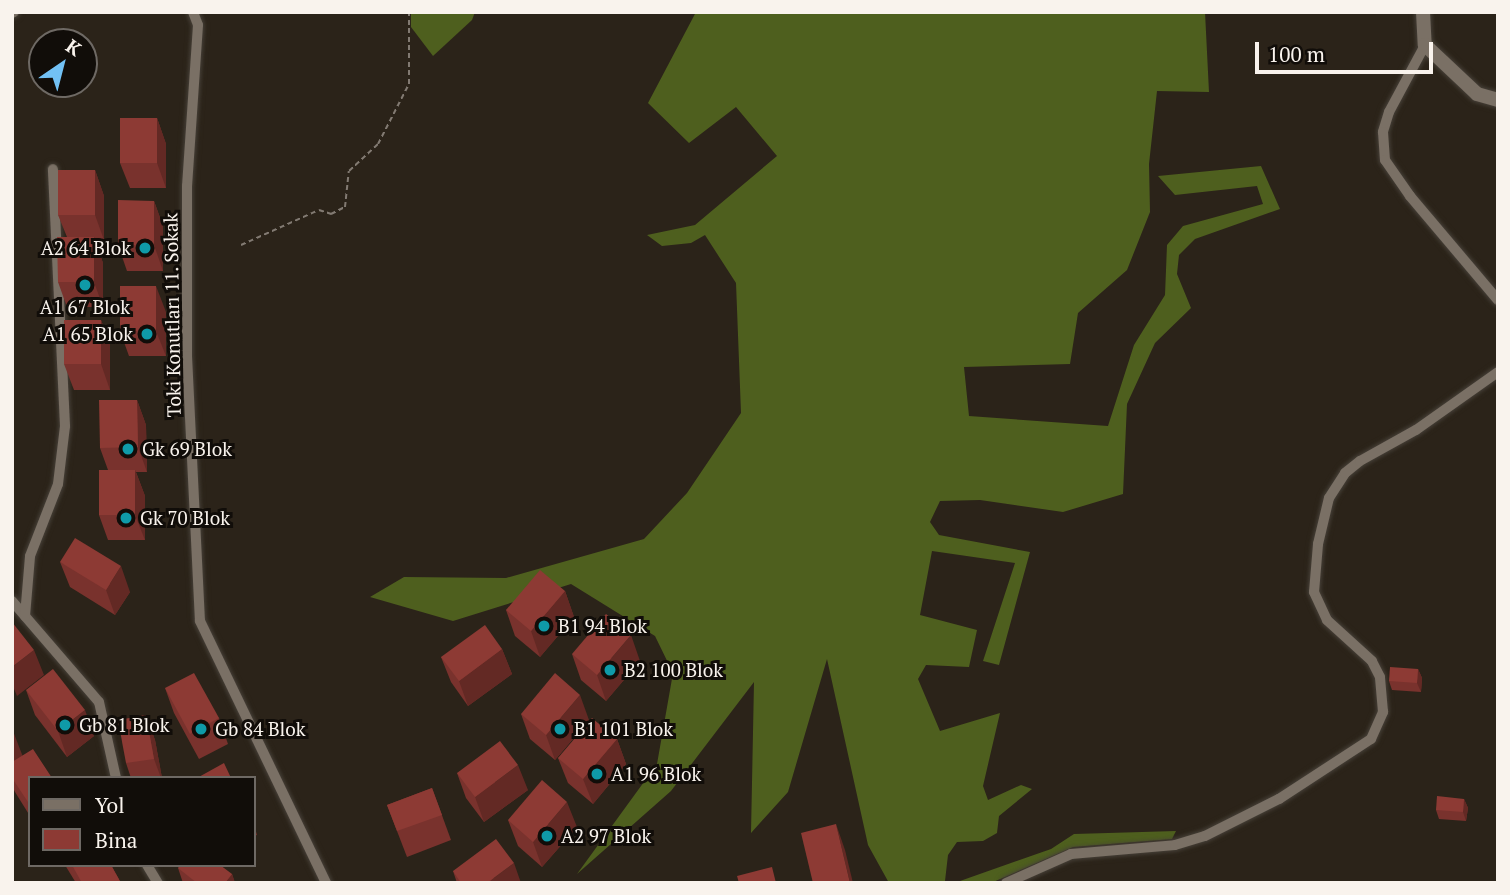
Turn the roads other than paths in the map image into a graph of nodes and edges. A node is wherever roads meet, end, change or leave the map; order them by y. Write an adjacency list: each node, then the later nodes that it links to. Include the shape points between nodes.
1 (193, 12): 13 (street, Toki Konutları 11. Sokak, via 198,24 187,186 187,356 200,621)
2 (1423, 12): 3 (street)
3 (1425, 45): 4 (street, via 1477,94); 6 (street, via 1389,112 1383,132 1385,160)
4 (1498, 100)
5 (53, 169): 9 (street, via 65,426 58,484 30,556)
6 (1498, 300)
7 (1498, 372): 14 (street, via 1416,430 1360,461 1345,473 1329,498 1318,544 1314,592 1327,620 1373,661 1380,677 1384,712 1371,739 1279,799 1205,836 1175,845 1071,854)
8 (12, 601): 9 (street)
9 (25, 616): 10 (street, via 99,702)
10 (116, 776)
11 (148, 867): 12 (street)
12 (158, 883)
13 (326, 883)
14 (1006, 883)

